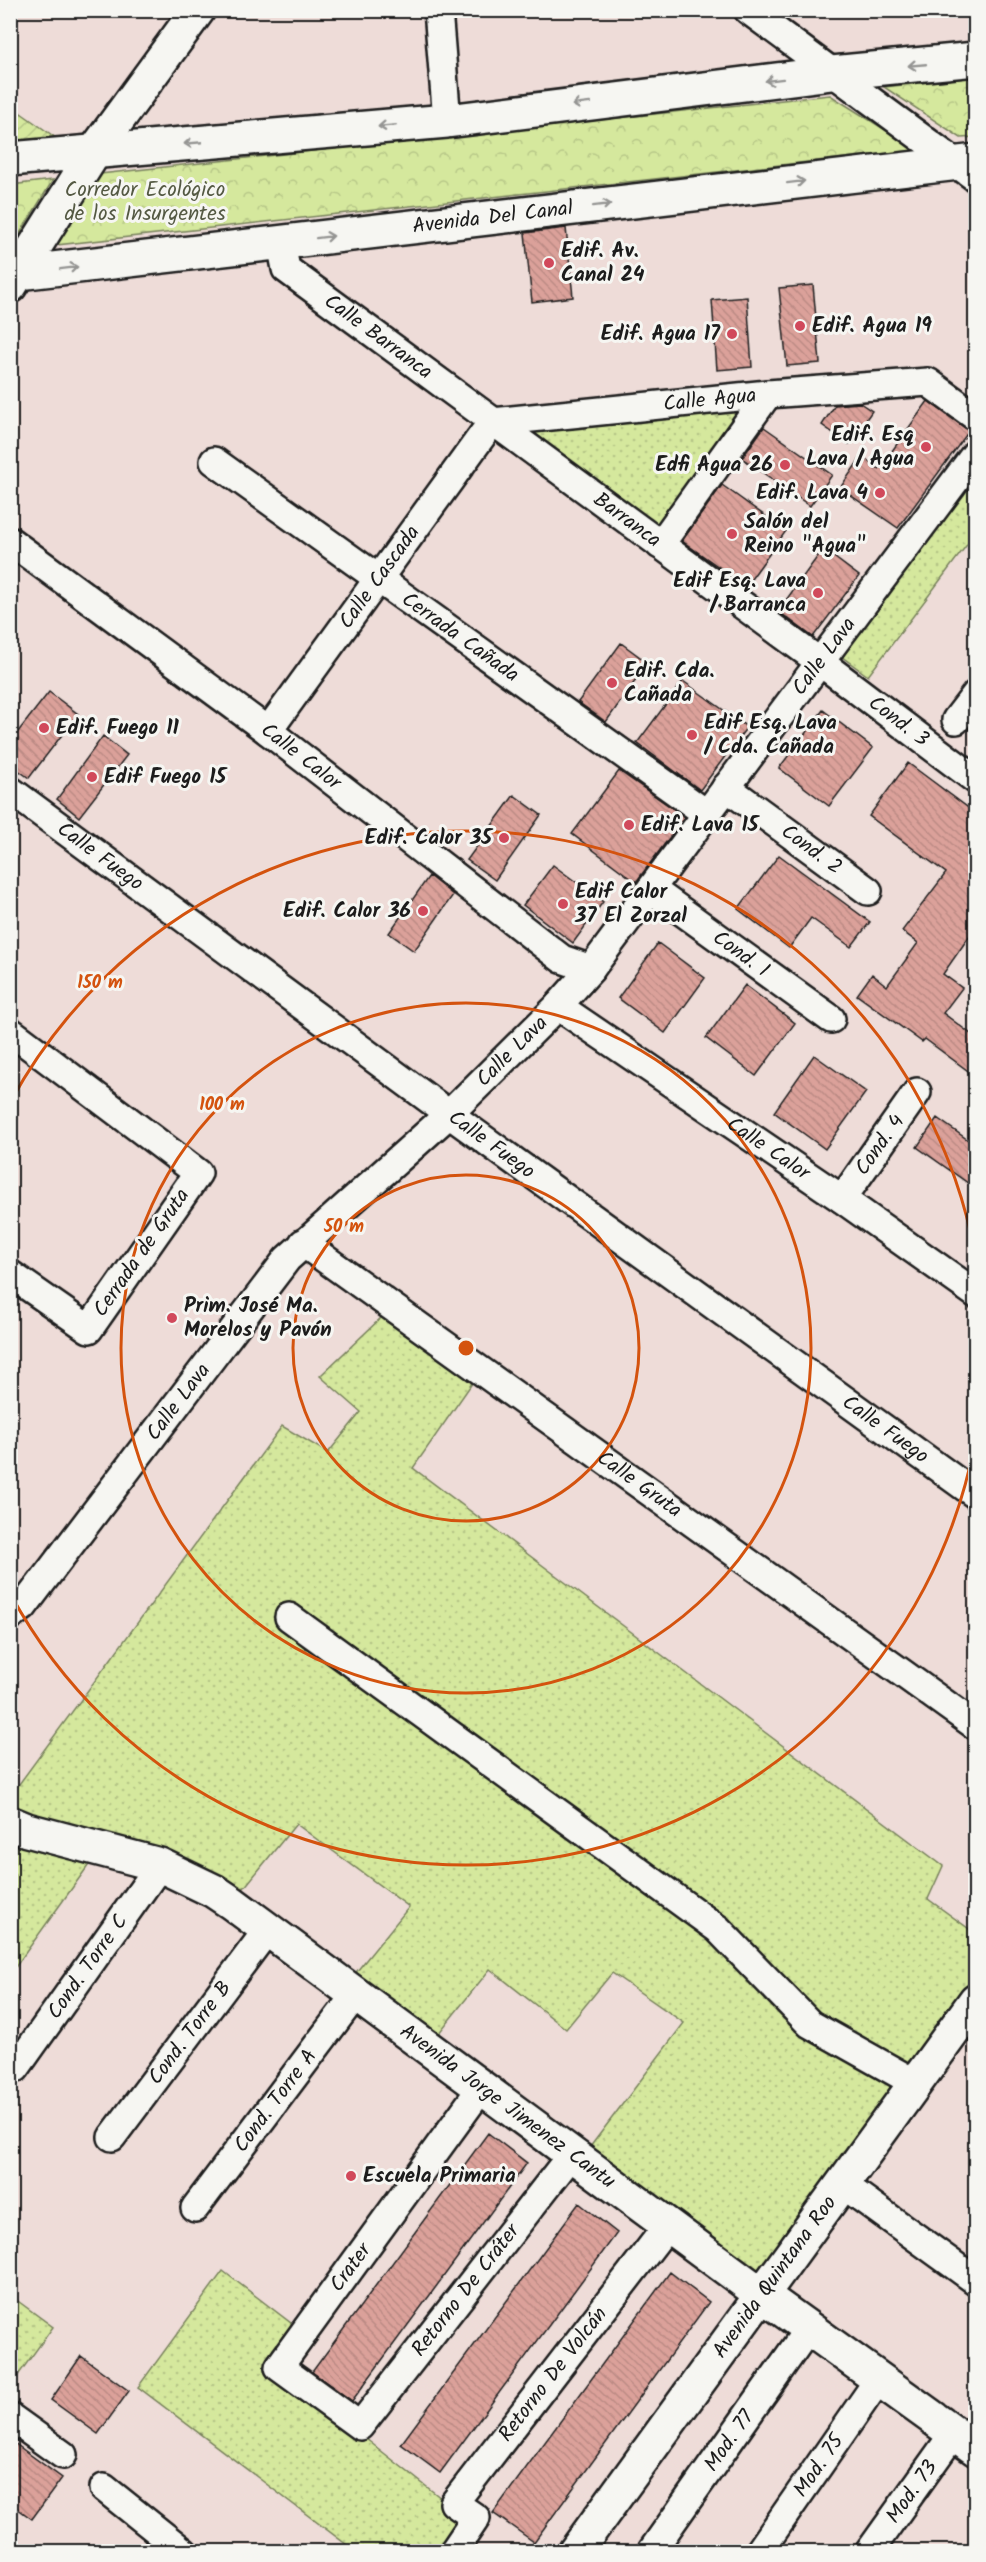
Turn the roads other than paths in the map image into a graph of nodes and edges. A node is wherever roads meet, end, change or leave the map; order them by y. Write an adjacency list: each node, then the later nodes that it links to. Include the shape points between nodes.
1 (198, 10): 7 (main road)
2 (438, 10): 6 (street)
3 (748, 10): 5 (street)
4 (975, 59): 5 (main road, one-way to 5)
5 (832, 73): 6 (main road, one-way to 6); 9 (street)
6 (447, 121): 7 (main road, one-way to 7)
7 (95, 151): 8 (main road); 11 (main road)
8 (10, 159)
9 (969, 167): 10 (main road, Avenida Del Canal, one-way to 9)
10 (281, 243): 11 (main road, Avenida Del Canal, one-way to 10); 14 (street, Calle Barranca, via 286,269)
11 (13, 278)
12 (768, 394): 13 (street, Calle Agua, via 928,382); 14 (street, Calle Agua); 18 (street)
13 (975, 417)
14 (492, 422): 18 (street, Barranca); 19 (street, Calle Cascada)
15 (975, 453): 20 (street, Calle Lava)
16 (214, 461): 19 (street, Cerrada Cañada)
17 (10, 541): 23 (street, Calle Calor)
18 (660, 545): 20 (street, Barranca)
19 (378, 579): 23 (street, Calle Cascada); 27 (street, Cerrada Cañada)
20 (820, 662): 24 (street, Cond. 3); 25 (street, Calle Lava)
21 (975, 694): 22 (street)
22 (956, 720)
23 (268, 731): 30 (street, Calle Calor, via 562,959)
24 (975, 780)
25 (726, 788): 27 (street, Calle Lava); 29 (street, Cond. 2)
26 (10, 790): 35 (street, Calle Fuego)
27 (707, 814): 28 (street, Calle Lava)
28 (651, 890): 30 (street, Calle Lava); 32 (street, Cond. 1)
29 (868, 891)
30 (591, 969): 31 (street, Calle Lava)
31 (558, 1006): 35 (street, Calle Lava); 36 (street, Calle Calor)
32 (831, 1019)
33 (10, 1031): 38 (street, Cerrada de Gruta, via 198,1173 89,1329)
34 (917, 1092): 36 (street, Cond. 4)
35 (449, 1114): 37 (street, Calle Lava); 40 (street, Calle Fuego)
36 (842, 1199): 39 (street, Calle Calor)
37 (303, 1243): 41 (street, Calle Lava, via 23,1607); 43 (street, Calle Gruta)
38 (10, 1274)
39 (975, 1294)
40 (975, 1495)
41 (10, 1616)
42 (289, 1617): 50 (street, via 718,1929 810,2024)
43 (975, 1726)
44 (10, 1824): 45 (main road, Avenida Jorge Jimenez Cantu)
45 (160, 1864): 46 (main road, Avenida Jorge Jimenez Cantu, via 214,1891); 49 (street, Cond. Torre C)
46 (268, 1929): 47 (main road, Avenida Jorge Jimenez Cantu); 52 (street, Cond. Torre B)
47 (356, 1994): 51 (main road, Avenida Jorge Jimenez Cantu); 55 (street, Cond. Torre A)
48 (975, 2000): 50 (main road, Avenida Quintana Roo)
49 (16, 2068)
50 (915, 2083): 54 (main road, Avenida Quintana Roo)
51 (482, 2087): 53 (main road, Avenida Jorge Jimenez Cantu); 62 (street, Crater, via 279,2367)
52 (112, 2137)
53 (572, 2154): 56 (main road, Avenida Jorge Jimenez Cantu); 62 (street, Retorno De Cráter)
54 (841, 2184): 57 (street); 58 (main road, Avenida Quintana Roo)
55 (195, 2208)
56 (668, 2225): 58 (main road, Avenida Jorge Jimenez Cantu); 67 (street, Retorno De Volcán, via 454,2503 476,2518)
57 (975, 2281)
58 (761, 2294): 59 (main road, Avenida Jorge Jimenez Cantu); 68 (main road, Avenida Quintana Roo)
59 (809, 2328): 60 (main road, Avenida Jorge Jimenez Cantu); 69 (street, Mod. 77)
60 (879, 2379): 63 (main road, Avenida Jorge Jimenez Cantu); 70 (street, Mod. 75)
61 (10, 2417): 64 (street)
62 (360, 2427)
63 (964, 2441): 71 (street, Mod. 73)
64 (63, 2455)
65 (104, 2488): 66 (street)
66 (184, 2552)
67 (453, 2552)
68 (575, 2552)
69 (651, 2552)
70 (759, 2552)
71 (869, 2552)

